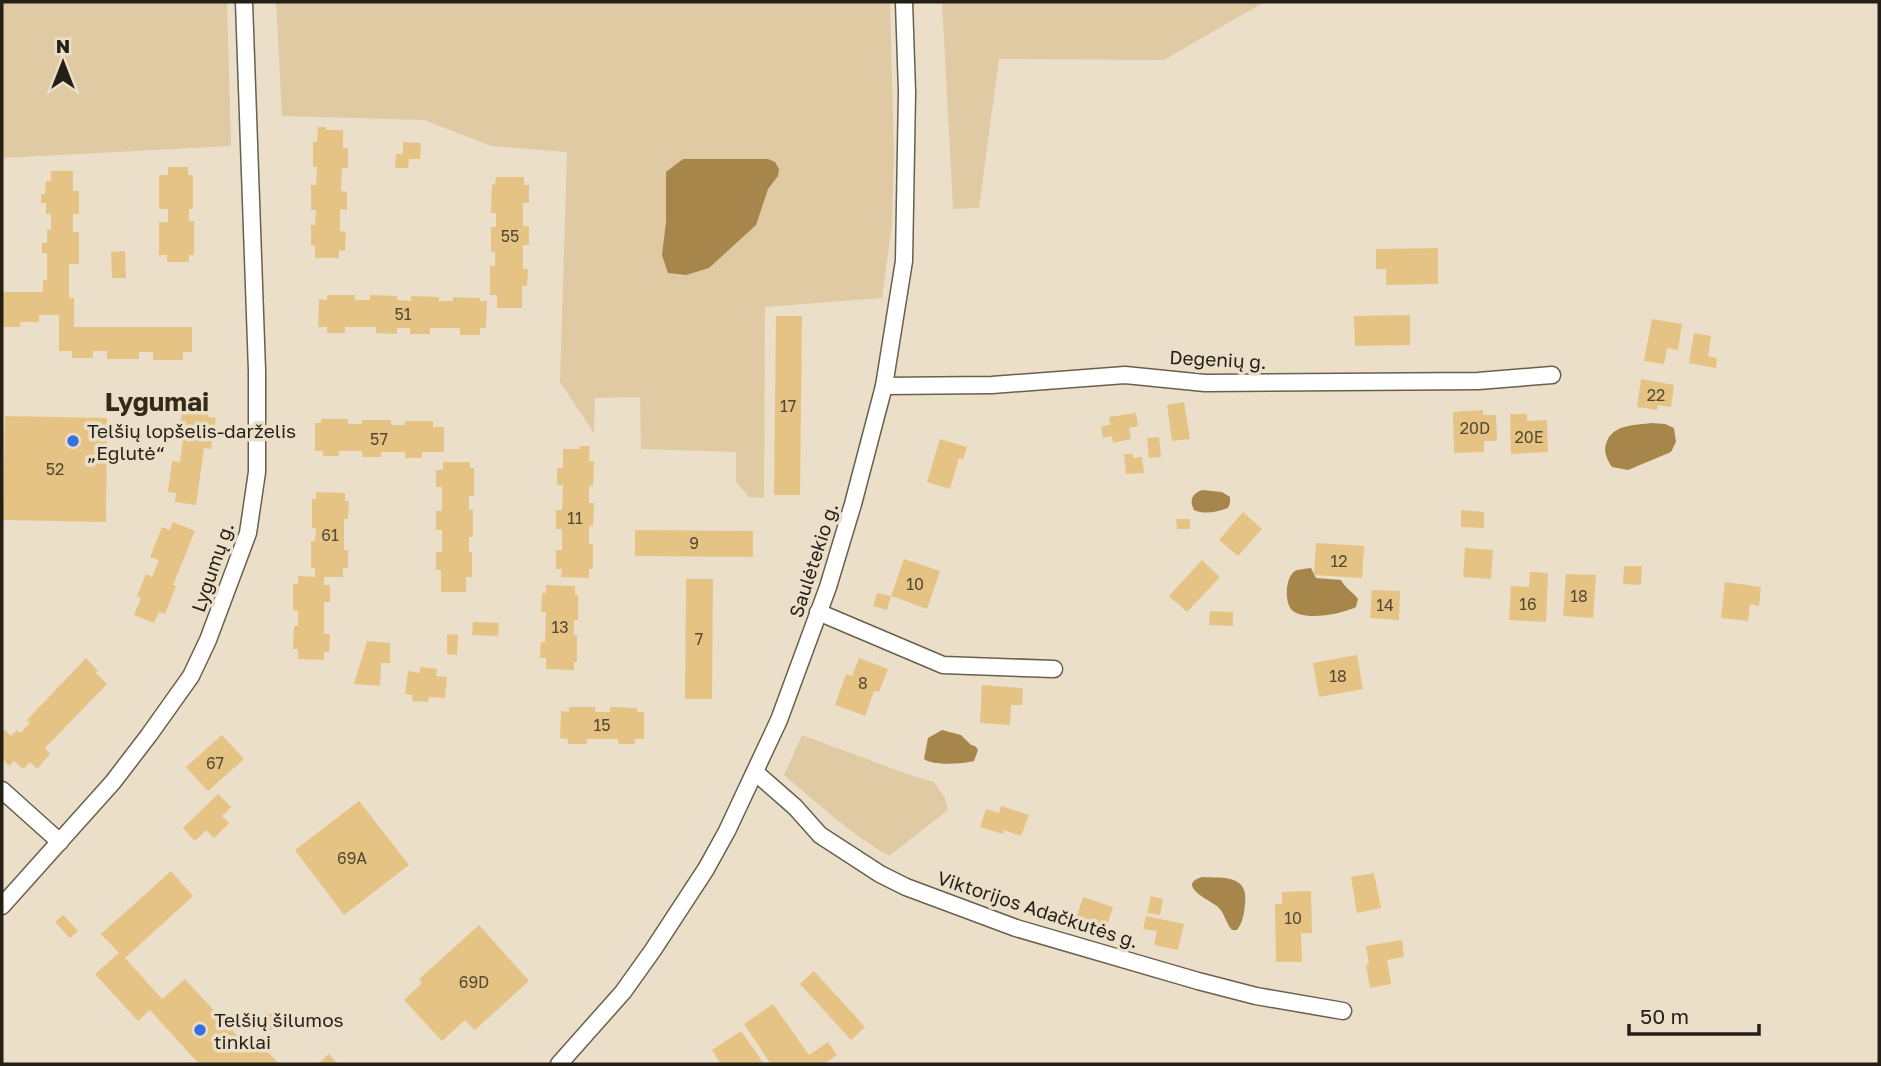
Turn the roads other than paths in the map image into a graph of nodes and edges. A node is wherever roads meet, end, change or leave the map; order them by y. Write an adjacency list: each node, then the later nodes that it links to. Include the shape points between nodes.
1 (244, 2): 9 (street, Lygumų g., via 257,371 257,472 248,533 191,676 113,782)
2 (904, 2): 4 (street, Saulėtekio g., via 904,261)
3 (1552, 375): 4 (street, Degenių g., via 1205,383 1125,375 992,385)
4 (884, 386): 5 (street, Saulėtekio g.)
5 (818, 612): 6 (street, via 943,665); 7 (street, Saulėtekio g.)
6 (1054, 669)
7 (755, 772): 11 (street, Viktorijos Adačkutės g., via 820,835 906,887 1016,928 1219,987); 12 (street, Saulėtekio g., via 706,869 653,950 623,992)
8 (2, 790): 9 (street)
9 (60, 842): 10 (street, Lygumų g.)
10 (2, 906)
11 (1343, 1011)
12 (559, 1064)

